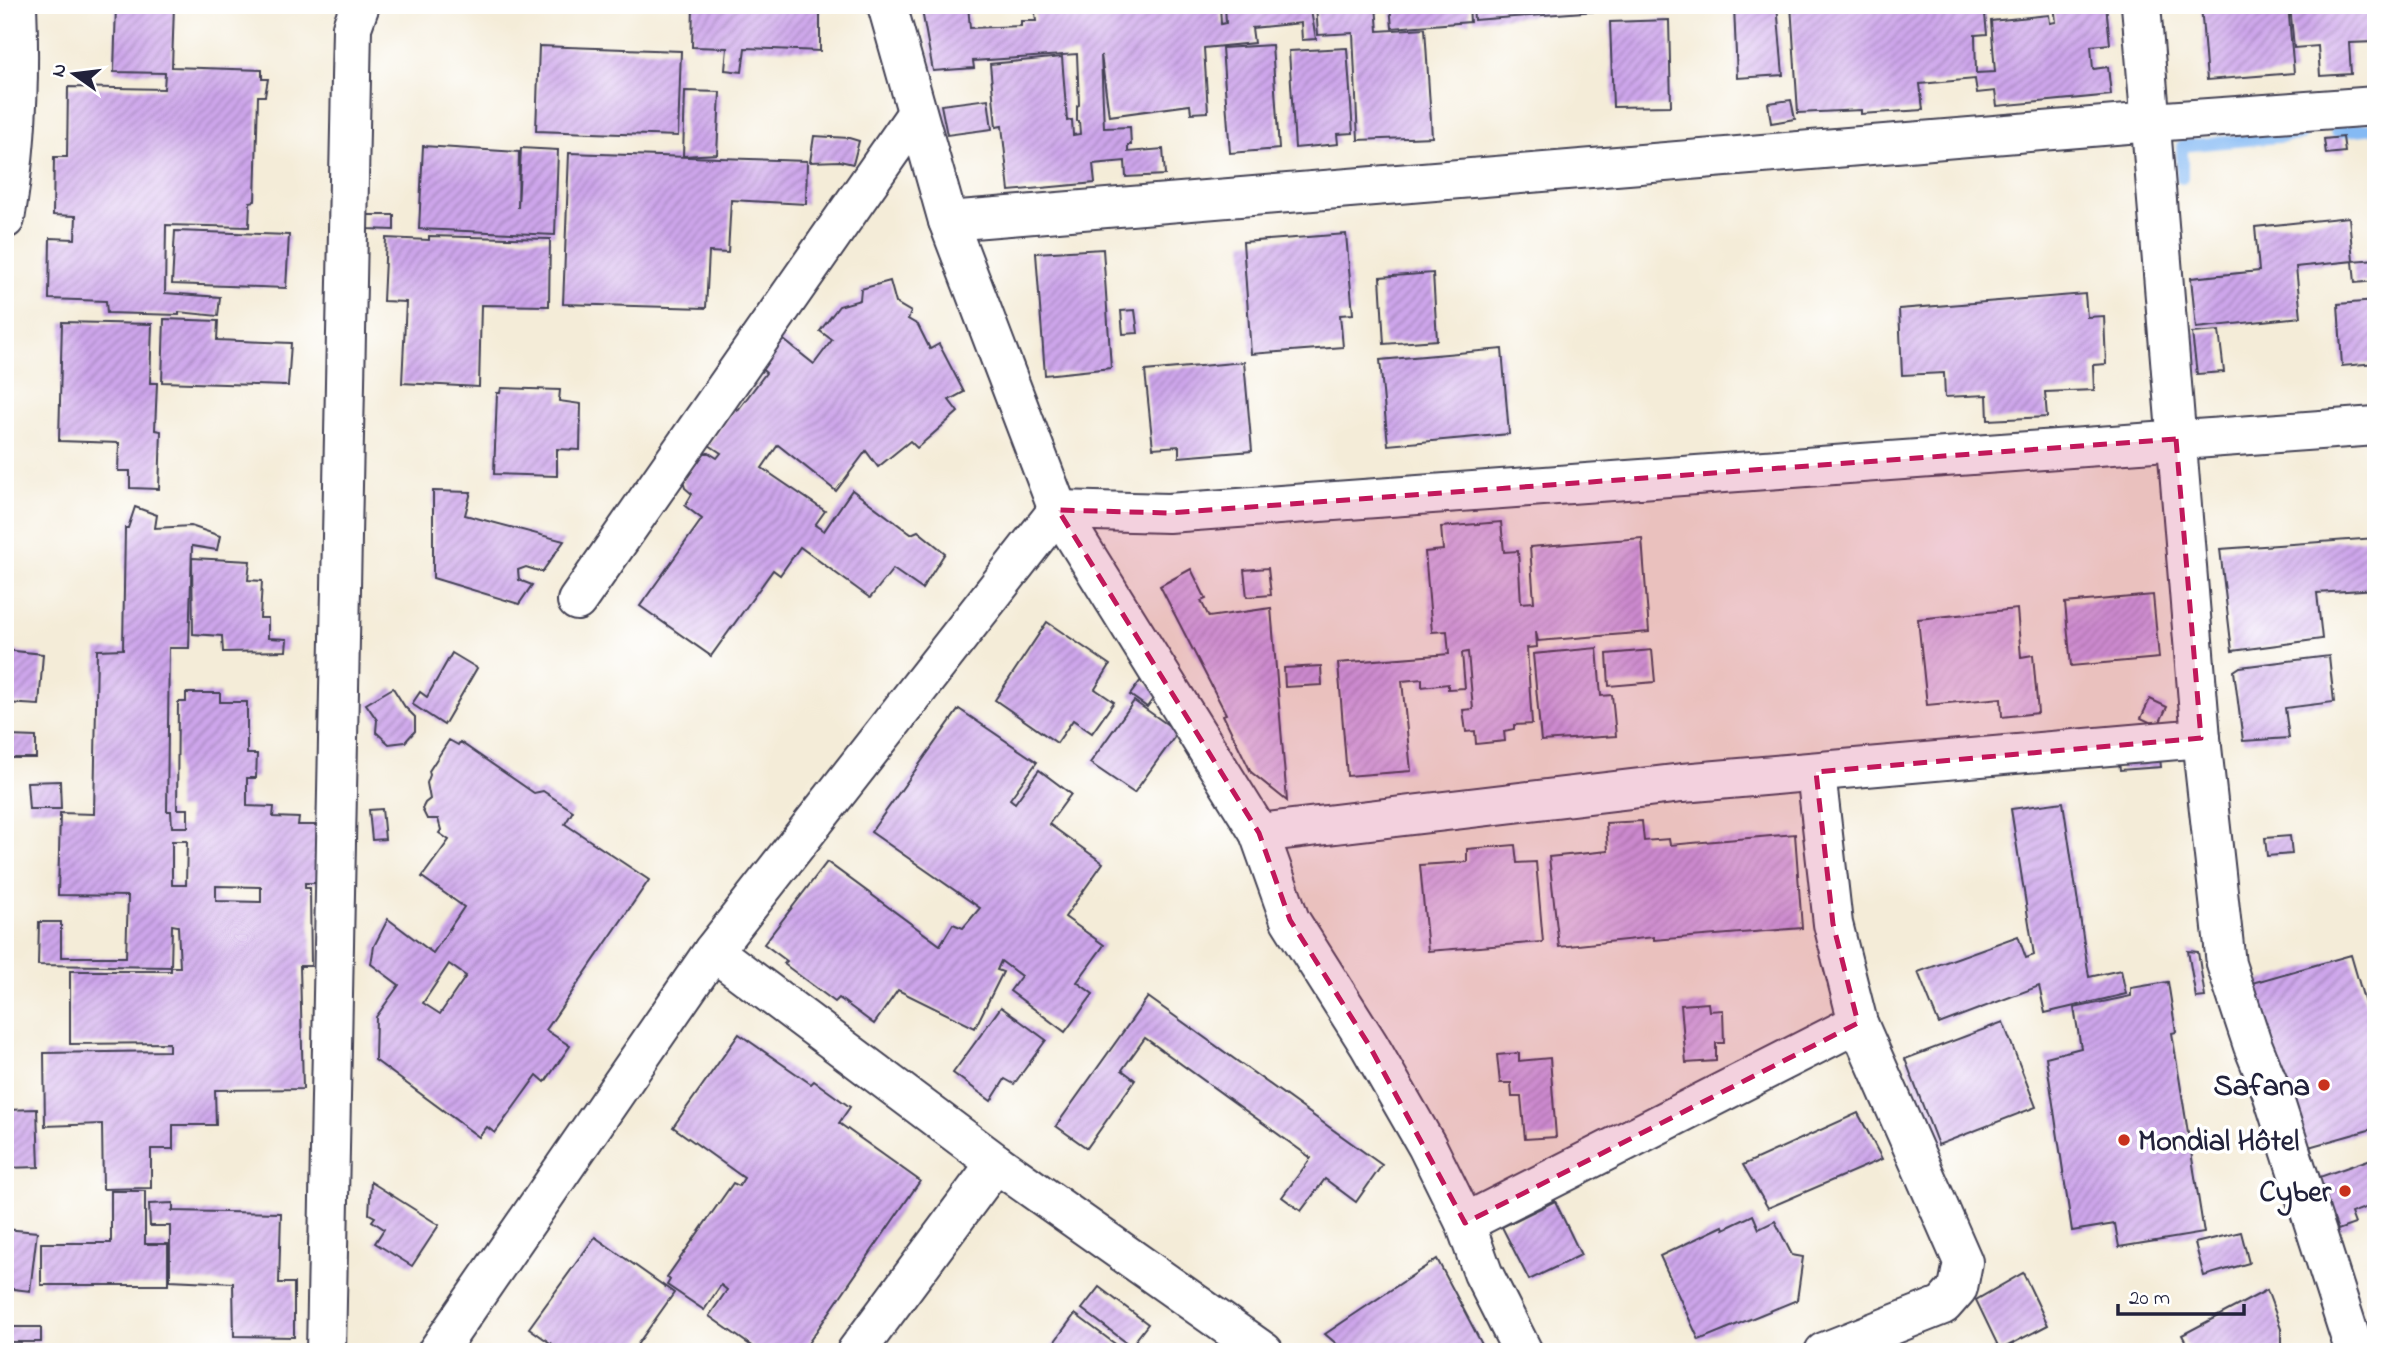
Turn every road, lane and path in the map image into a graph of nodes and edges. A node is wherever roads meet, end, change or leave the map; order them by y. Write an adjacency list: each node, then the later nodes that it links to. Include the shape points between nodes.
1 (16, 5): 8 (street, via 20,61)
2 (360, 5): 22 (street, via 352,27)
3 (887, 5): 6 (street)
4 (2141, 5): 7 (street)
5 (2376, 106): 7 (street)
6 (917, 113): 9 (street); 13 (street)
7 (2152, 121): 9 (street); 11 (street)
8 (5, 219)
9 (948, 221): 12 (street)
10 (2376, 426): 11 (street)
11 (2176, 439): 12 (street, via 1168,513); 14 (street)
12 (1058, 510): 16 (street); 17 (street)
13 (577, 601)
14 (2201, 738): 15 (street); 27 (street, via 2226,964)
15 (1815, 772): 16 (street, via 1682,783); 18 (street, via 1833,924)
16 (1259, 833): 20 (street, via 1290,920 1369,1045)
17 (713, 951): 19 (street); 23 (street)
18 (1858, 1023): 20 (street); 26 (street, via 1963,1262 1958,1288 1943,1305)
19 (996, 1163): 21 (street); 24 (street)
20 (1465, 1223): 25 (street, via 1483,1273)
21 (1256, 1349)
22 (326, 1352)
23 (437, 1352)
24 (856, 1352)
25 (1523, 1352)
26 (1824, 1352)
27 (2355, 1352)

